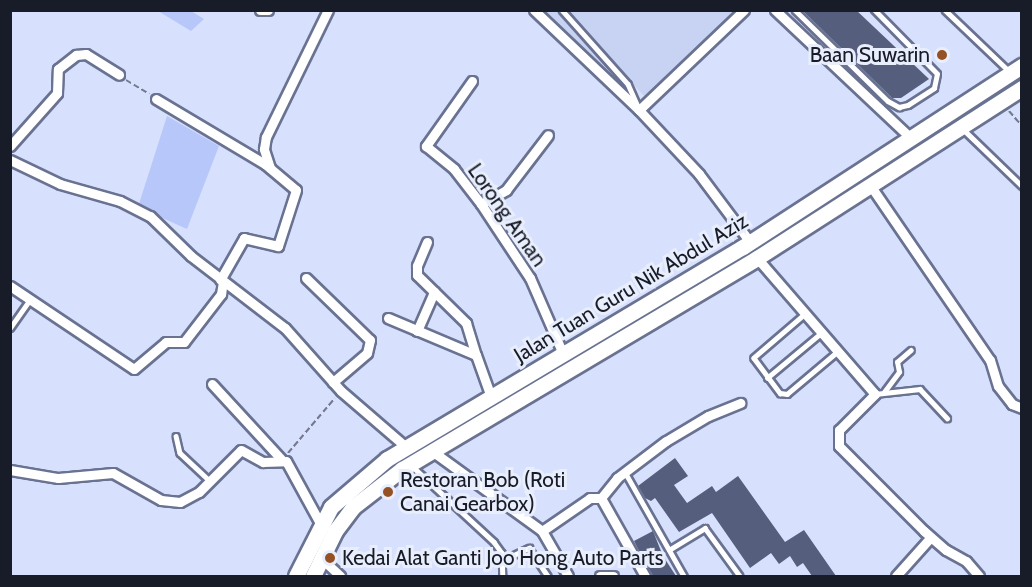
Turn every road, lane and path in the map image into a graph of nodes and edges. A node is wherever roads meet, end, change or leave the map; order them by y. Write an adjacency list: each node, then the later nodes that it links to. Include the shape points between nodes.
1 (260, 10): 2 (street)
2 (268, 10)
3 (328, 10): 27 (street, via 266,137 264,149)
4 (534, 10): 19 (street)
5 (562, 10): 19 (lane, via 628,84)
6 (744, 10): 19 (street)
7 (775, 10): 12 (street)
8 (795, 10): 11 (lane)
9 (874, 10): 11 (lane, via 934,68 934,88 899,107)
10 (945, 10): 13 (lane)
11 (834, 48): 12 (lane)
12 (826, 58): 24 (street)
13 (1016, 69): 20 (main road, Jalan Tuan Guru Nik Abdul Aziz)
14 (118, 75): 17 (path); 25 (street, via 89,55 76,56 58,69 57,93)
15 (472, 81): 30 (street, Lorong Aman, via 426,146 454,169)
16 (1022, 88): 18 (main road, Jalan Tuan Guru Nik Abdul Aziz)
17 (156, 99): 27 (street)
18 (1001, 102): 21 (path); 22 (main road, Jalan Tuan Guru Nik Abdul Aziz)
19 (639, 110): 32 (street, via 714,191)
20 (940, 119): 22 (main road); 24 (main road, Jalan Tuan Guru Nik Abdul Aziz)
21 (1022, 126)
22 (958, 132): 28 (main road, Jalan Tuan Guru Nik Abdul Aziz); 29 (lane)
23 (548, 135): 30 (street, via 508,188)
24 (912, 138): 32 (main road, Jalan Tuan Guru Nik Abdul Aziz)
25 (10, 146)
26 (10, 160): 35 (street, via 60,184 140,210)
27 (270, 168): 35 (street, via 296,190 278,246 244,238)
28 (870, 185): 33 (main road, Jalan Tuan Guru Nik Abdul Aziz); 57 (street, via 991,362 996,384 1012,404)
29 (1022, 186)
30 (481, 204): 48 (street, Lorong Aman, via 530,278)
31 (427, 242): 37 (street, via 416,272)
32 (750, 242): 39 (main road, Jalan Tuan Guru Nik Abdul Aziz)
33 (757, 258): 40 (street); 42 (main road, Jalan Tuan Guru Nik Abdul Aziz)
34 (306, 278): 51 (street, via 370,340 367,353)
35 (222, 281): 38 (street, via 221,294 184,342 166,342 134,369); 51 (street, via 285,328)
36 (10, 286): 38 (street)
37 (434, 292): 44 (street); 49 (street, via 466,323)
38 (30, 299): 43 (lane)
39 (638, 309): 42 (main road, via 638,318); 48 (main road, Jalan Tuan Guru Nik Abdul Aziz)
40 (804, 315): 45 (street); 50 (lane, via 754,358)
41 (388, 318): 44 (street)
42 (649, 323): 61 (main road, Jalan Tuan Guru Nik Abdul Aziz)
43 (10, 328)
44 (417, 331): 49 (street)
45 (821, 333): 47 (street); 50 (lane)
46 (911, 350): 54 (lane, via 897,362 899,372)
47 (838, 351): 50 (lane, via 785,395); 54 (street)
48 (563, 354): 55 (main road, Jalan Tuan Guru Nik Abdul Aziz)
49 (476, 355): 55 (street)
50 (767, 378)
51 (333, 382): 53 (street)
52 (212, 384): 62 (street)
53 (341, 391): 60 (street); 62 (path)
54 (880, 393): 58 (lane, via 920,389); 70 (street, via 839,430 839,446)
55 (491, 397): 60 (main road, Jalan Tuan Guru Nik Abdul Aziz)
56 (741, 403): 65 (street, via 708,416)
57 (1022, 408)
58 (947, 418)
59 (176, 436): 66 (lane, via 180,453)
60 (406, 447): 68 (main road, Jalan Tuan Guru Nik Abdul Aziz, via 346,491)
61 (432, 451): 63 (main road, Jalan Tuan Guru Nik Abdul Aziz); 69 (street)
62 (282, 460): 66 (street, via 263,462 241,450); 68 (street, via 292,467)
63 (410, 464): 72 (main road, Jalan Tuan Guru Nik Abdul Aziz, via 353,507 335,531); 73 (lane, via 494,542)
64 (10, 470): 66 (street, via 58,478 112,473 171,502 190,499)
65 (625, 472): 67 (street); 71 (lane)
66 (210, 481)
67 (601, 498): 69 (street, via 590,498); 82 (street)
68 (320, 523): 74 (main road, Jalan Tuan Guru Nik Abdul Aziz)
69 (542, 531): 79 (street)
70 (931, 537): 85 (street); 86 (street, via 966,561)
71 (669, 550): 83 (lane); 84 (lane, via 705,528)
72 (322, 559): 75 (main road, Jalan Tuan Guru Nik Abdul Aziz); 76 (street)
73 (503, 560): 77 (lane); 78 (lane, via 529,548)
74 (296, 576)
75 (313, 576)
76 (340, 576)
77 (503, 576)
78 (548, 576)
79 (568, 576)
80 (600, 576): 81 (street)
81 (613, 576)
82 (645, 576)
83 (684, 576)
84 (740, 576)
85 (896, 576)
86 (979, 576)

